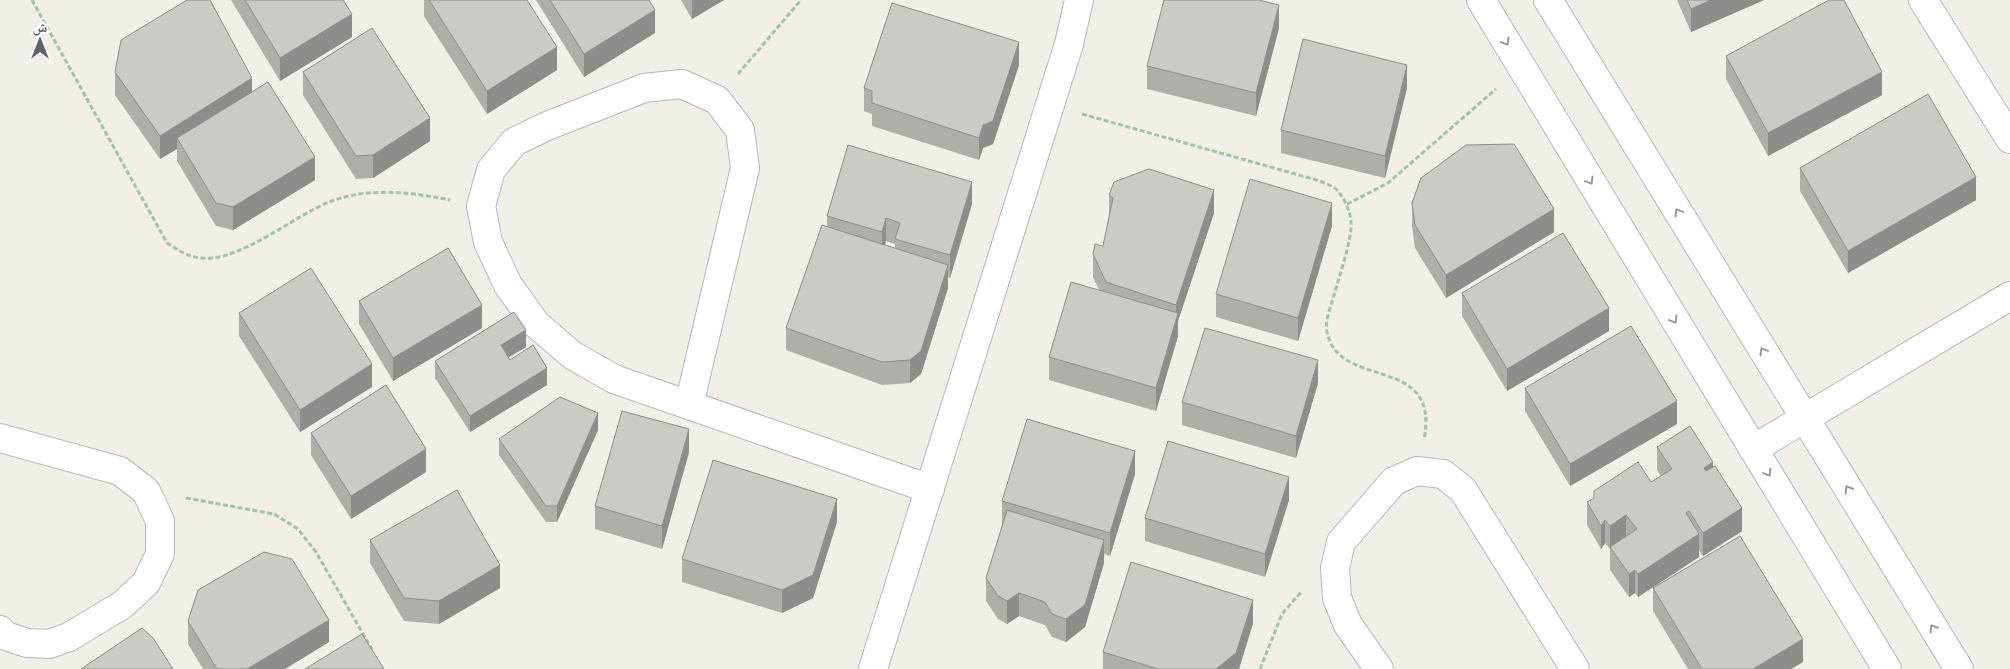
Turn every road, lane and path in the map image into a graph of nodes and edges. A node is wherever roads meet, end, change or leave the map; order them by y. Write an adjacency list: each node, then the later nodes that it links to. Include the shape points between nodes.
1 (32, 0): 12 (path, via 167,243 183,254 221,257 329,202 360,194 430,196)
2 (801, 0): 8 (path)
3 (1078, 0): 9 (street, via 1069,44)
4 (1481, 0): 7 (street, one-way to 7)
5 (1548, 0): 15 (street, one-way to 5)
6 (1923, 0): 10 (street)
7 (1521, 67): 11 (path, via 1388,183); 17 (street, one-way to 17)
8 (718, 100): 12 (street, via 682,84 644,88 547,126 514,142 508,149 491,170); 14 (street, via 740,130 745,168)
9 (1050, 105): 11 (path, via 1320,181 1336,190); 19 (street)
10 (2010, 139)
11 (1347, 204): 18 (path, via 1352,221 1349,239 1326,329 1331,345 1341,357 1401,381 1421,399 1426,411 1426,424)
12 (482, 206): 14 (street, via 488,242 508,285 536,324 572,355 614,379)
13 (2010, 296): 15 (street)
14 (689, 405): 19 (street)
15 (1804, 418): 17 (street); 29 (street, one-way to 15)
16 (0, 438): 20 (street, via 120,471)
17 (1753, 449): 28 (street, one-way to 28)
18 (1417, 471): 21 (street, via 1394,481 1341,542); 27 (street, via 1443,474 1463,490)
19 (930, 489): 24 (street)
20 (146, 491): 22 (street, via 160,521 160,554 146,583 122,605 69,637 49,644 27,643 6,636); 23 (path, via 274,514 298,529 316,552)
21 (1335, 568): 25 (path, via 1308,585 1282,614); 26 (street, via 1337,598 1348,625)
22 (0, 630)
23 (378, 661)
24 (874, 669)
25 (1260, 669)
26 (1379, 669)
27 (1575, 669)
28 (1886, 669)
29 (1959, 669)

